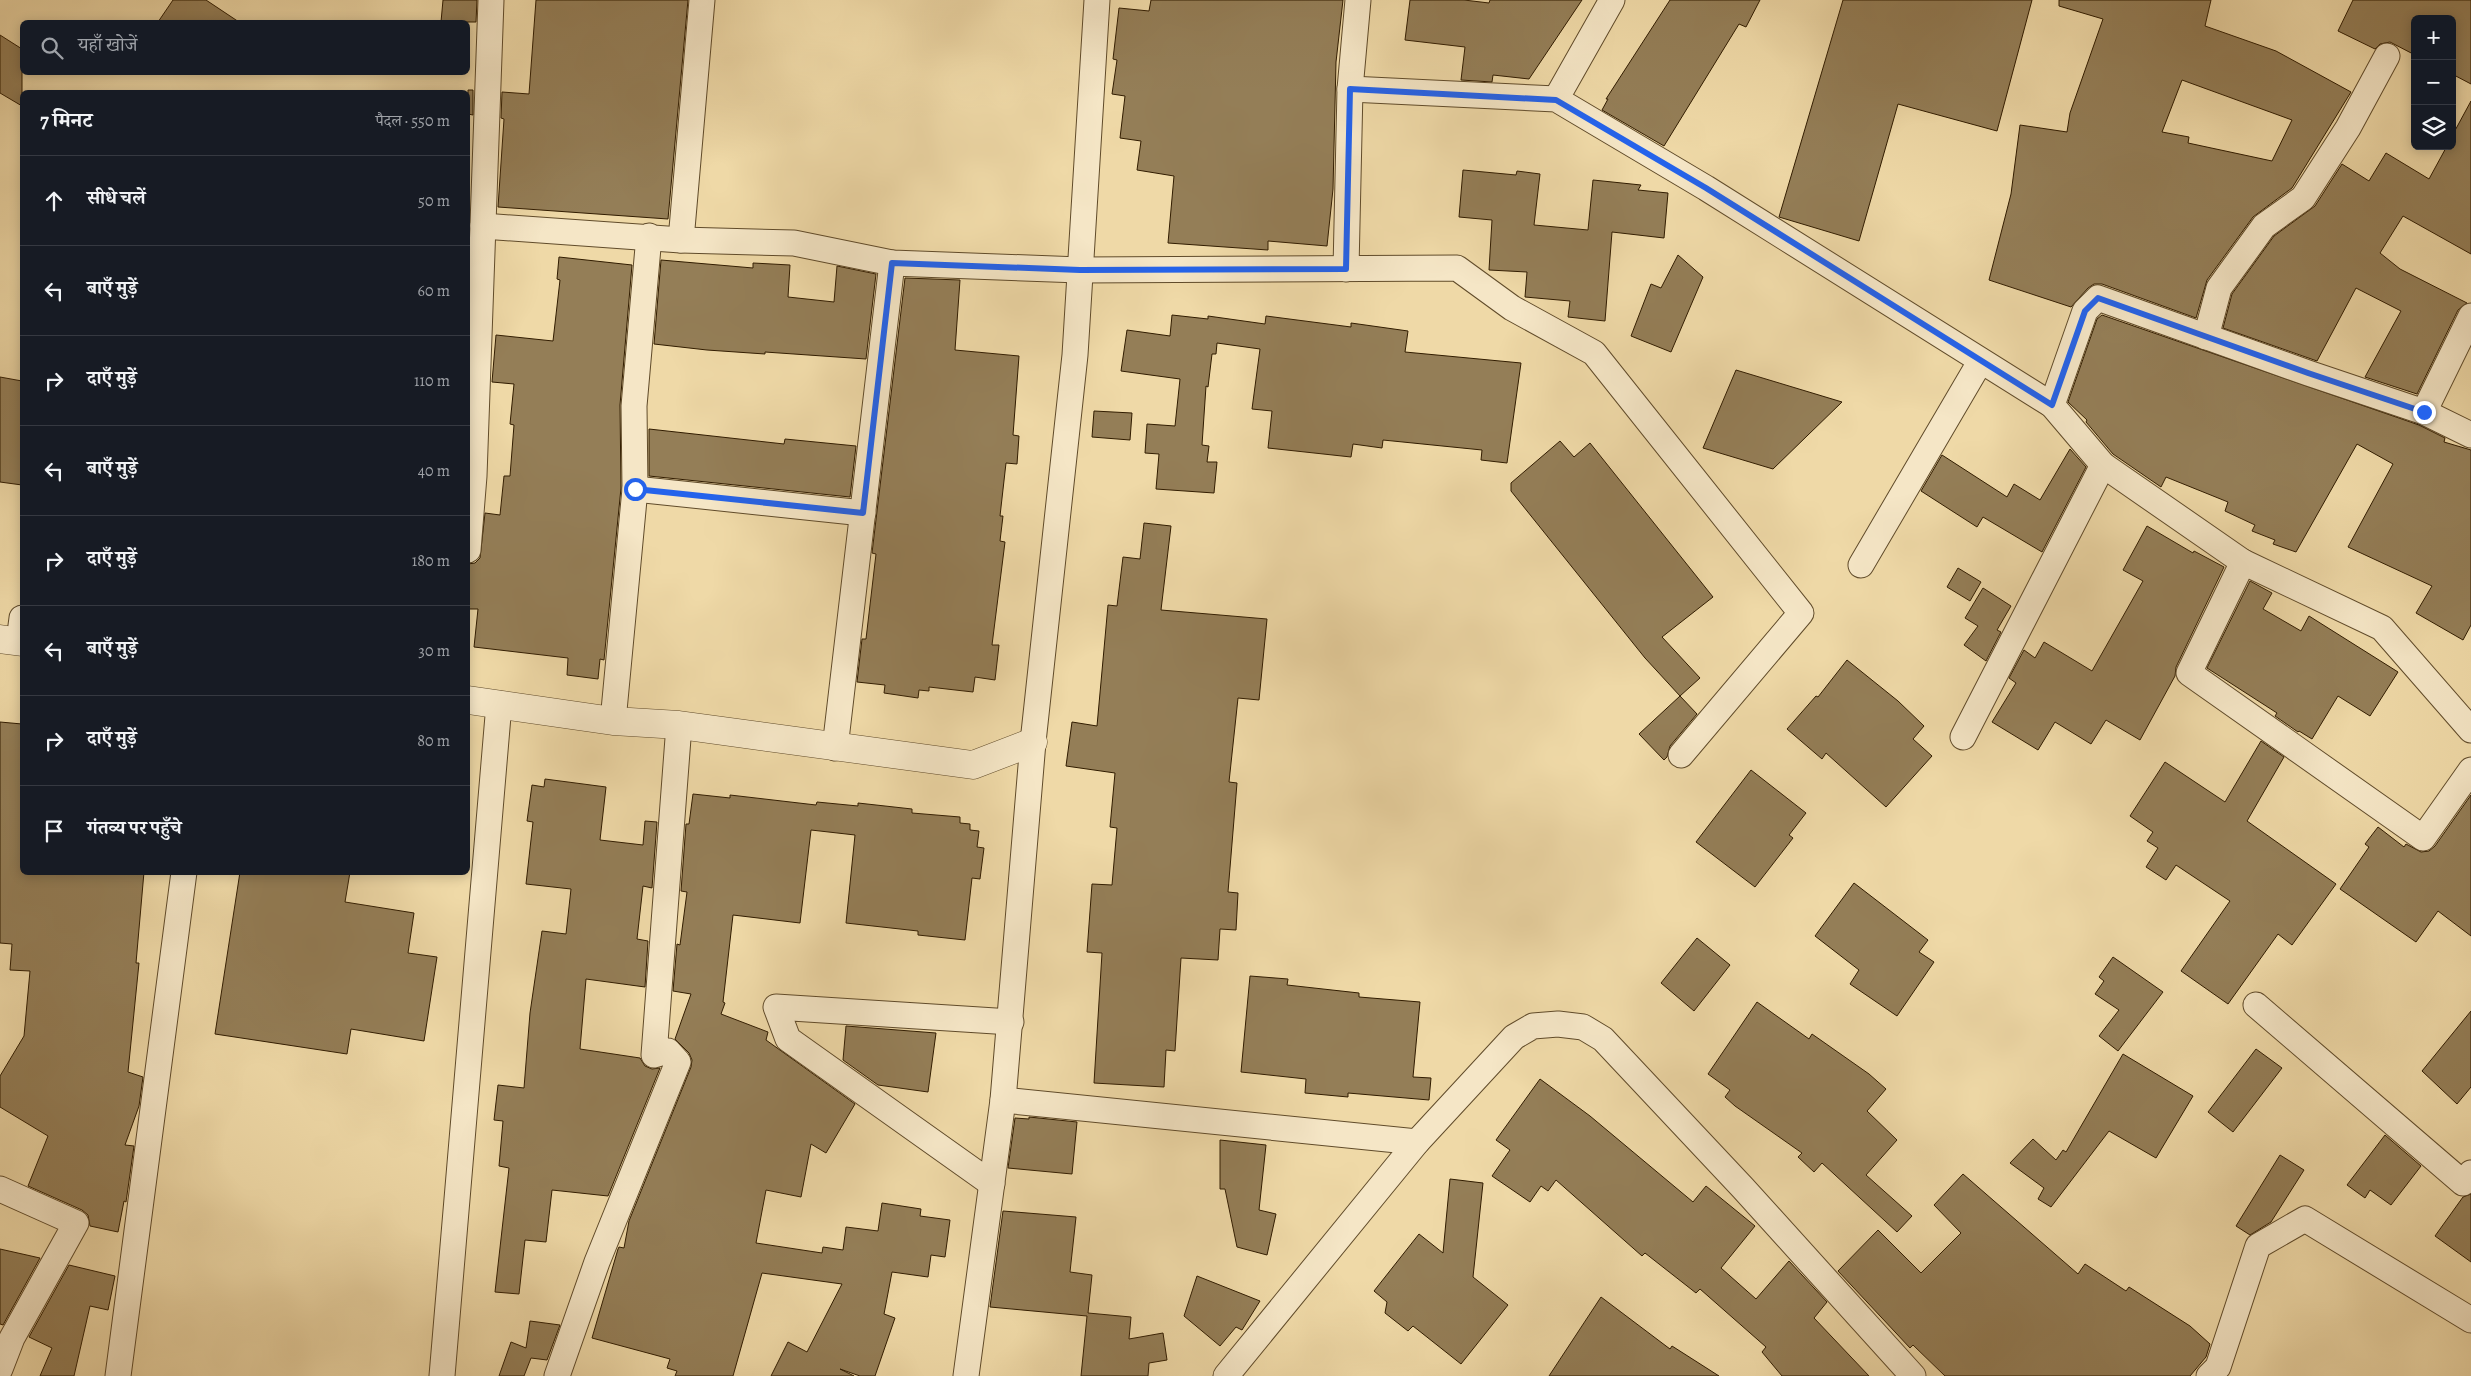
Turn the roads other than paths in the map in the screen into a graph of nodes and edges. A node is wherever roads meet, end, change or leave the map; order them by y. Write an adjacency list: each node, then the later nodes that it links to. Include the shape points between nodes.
1 (491, 0): 9 (street)
2 (702, 0): 11 (street)
3 (1096, 0): 14 (street)
4 (1358, 0): 7 (street)
5 (1612, 0): 8 (street)
6 (2387, 56): 16 (street, via 2348,128 2303,198 2264,226 2219,288)
7 (1350, 89): 8 (street); 13 (street)
8 (1556, 100): 17 (street, via 1706,188)
9 (483, 226): 10 (street); 24 (street)
10 (648, 236): 11 (street); 22 (street, via 634,406)
11 (681, 240): 12 (street, via 794,243)
12 (892, 263): 14 (street); 23 (street)
13 (1346, 269): 14 (street); 35 (street, via 1457,268 1512,308 1594,353 1801,613)
14 (1080, 270): 33 (street, via 1075,355)
15 (2471, 316): 19 (street)
16 (2206, 337): 18 (street, via 2098,298 2085,311); 19 (street)
17 (1980, 362): 18 (street); 26 (street)
18 (2052, 405): 21 (street)
19 (2424, 412): 20 (street)
20 (2471, 435)
21 (2103, 465): 25 (street); 32 (street)
22 (635, 489): 23 (street); 29 (street)
23 (863, 513): 34 (street)
24 (470, 525)
25 (2243, 562): 31 (street, via 2382,628); 36 (street, via 2189,674 2423,838)
26 (1861, 565)
27 (470, 700): 28 (street)
28 (499, 704): 29 (street); 49 (street)
29 (613, 721): 30 (street)
30 (678, 725): 34 (street); 50 (street, via 654,1055 668,1051 678,1062 597,1262)
31 (2471, 730)
32 (1963, 737)
33 (1033, 742): 34 (street, via 973,765); 39 (street)
34 (835, 748)
35 (1680, 755)
36 (2471, 770)
37 (184, 875): 48 (street)
38 (2256, 1005): 42 (street, via 2463,1183)
39 (1011, 1022): 40 (street); 43 (street, via 776,1007 788,1039)
40 (1003, 1100): 41 (street); 43 (street)
41 (1417, 1142): 52 (street); 53 (street, via 1514,1037 1532,1026 1558,1024 1583,1027 1603,1040 1743,1188)
42 (2471, 1173)
43 (992, 1184): 51 (street)
44 (0, 1189): 46 (street, via 76,1224)
45 (2471, 1320): 54 (street, via 2305,1219 2258,1246 2218,1367)
46 (6, 1335): 47 (street)
47 (0, 1369)
48 (118, 1376)
49 (442, 1376)
50 (557, 1376)
51 (966, 1376)
52 (1226, 1376)
53 (1913, 1376)
54 (2210, 1376)

